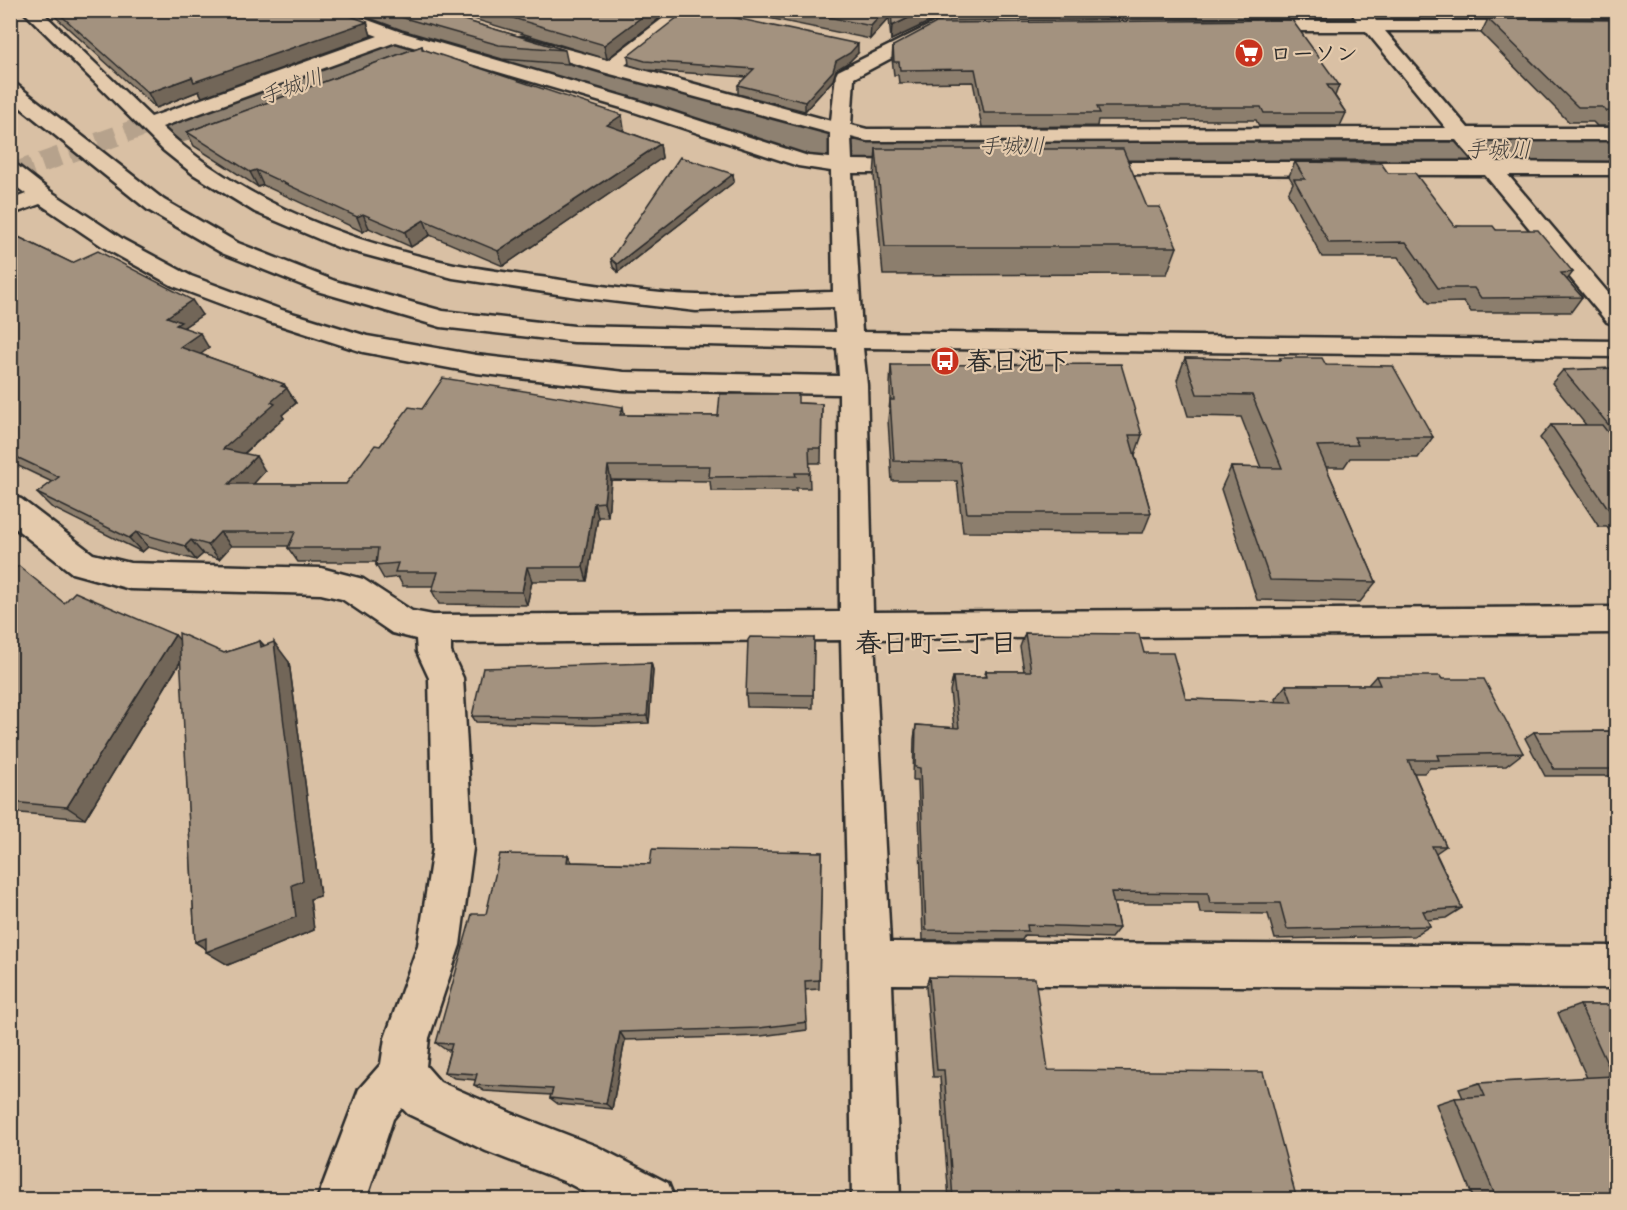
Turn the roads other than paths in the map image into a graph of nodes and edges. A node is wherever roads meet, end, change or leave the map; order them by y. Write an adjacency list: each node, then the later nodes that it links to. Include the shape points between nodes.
1 (30, 10): 16 (street)
2 (290, 10): 8 (street, via 368,19)
3 (692, 11): 14 (street)
4 (1364, 18): 5 (street); 6 (street); 19 (street)
5 (1227, 26)
6 (1617, 26)
7 (954, 28): 12 (street, via 931,28)
8 (395, 36): 11 (street); 16 (street)
9 (501, 36): 14 (street)
10 (863, 46): 12 (street)
11 (435, 48): 13 (street); 21 (street, via 632,105 805,162)
12 (887, 51): 21 (street, via 845,75)
13 (402, 60)
14 (610, 69): 21 (street)
15 (10, 89): 31 (street, via 156,206 230,248 326,286 441,319 574,334)
16 (150, 124): 20 (street)
17 (1617, 134): 19 (street)
18 (192, 138): 20 (street)
19 (1466, 138): 21 (street, via 867,135); 22 (street)
20 (170, 146): 29 (street, via 263,207 348,243 453,271 696,303)
21 (841, 148): 23 (street); 29 (street)
22 (1491, 166): 24 (street); 25 (street); 30 (street)
23 (937, 167)
24 (1067, 167)
25 (1617, 169)
26 (11, 172): 27 (street)
27 (42, 196): 28 (street); 33 (street, via 116,245 182,281 363,344 476,364 624,381)
28 (10, 208)
29 (846, 299): 31 (street)
30 (1617, 317)
31 (850, 340): 32 (street); 33 (street)
32 (1617, 349)
33 (853, 385): 36 (street)
34 (10, 507): 37 (street, via 83,564 130,576 321,580 351,588 404,623)
35 (1617, 620): 36 (street)
36 (857, 626): 37 (street); 38 (street)
37 (433, 629): 40 (street, via 434,652 446,678 453,848 439,945 407,1038)
38 (870, 963): 39 (street); 43 (street)
39 (1617, 967)
40 (402, 1074): 41 (street, via 375,1105); 42 (street, via 424,1098 579,1163)
41 (341, 1200)
42 (651, 1200)
43 (876, 1200)

